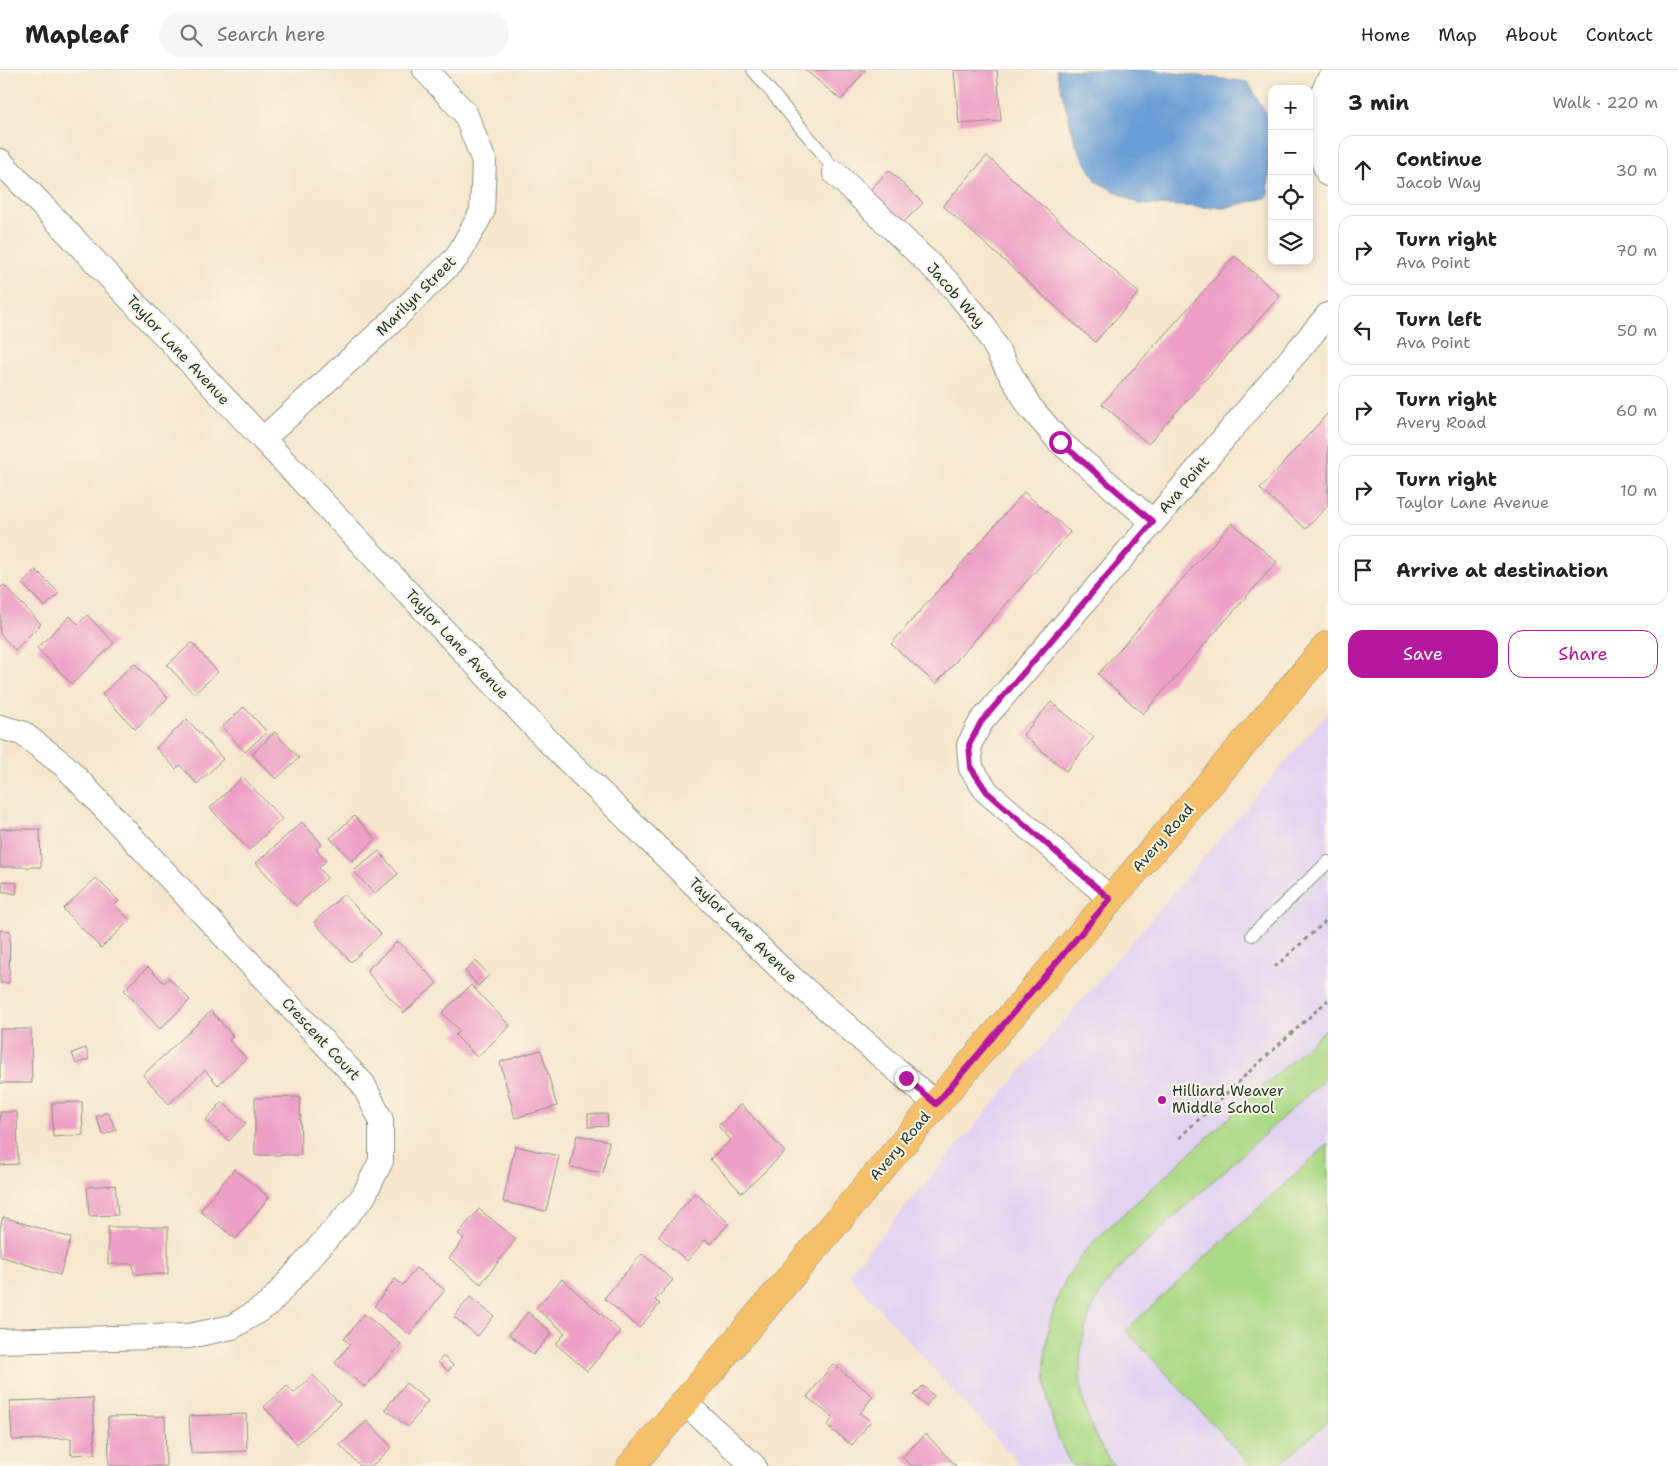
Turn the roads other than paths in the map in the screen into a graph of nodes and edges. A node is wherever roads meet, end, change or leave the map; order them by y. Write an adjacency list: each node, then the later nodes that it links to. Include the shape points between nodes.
1 (425, 70): 8 (street, Marilyn Street, via 465,114 484,161 482,212 457,257)
2 (753, 70): 5 (lane, Jacob Way)
3 (1328, 81): 6 (street, via 1322,93 1318,118 1319,148)
4 (0, 161): 8 (street, Taylor Lane Avenue)
5 (835, 173): 9 (street, Jacob Way, via 951,285 983,324 1030,407 1060,442)
6 (1328, 174)
7 (1328, 315): 9 (street, Ava Point)
8 (263, 439): 15 (street, Taylor Lane Avenue, via 553,746 778,966)
9 (1153, 522): 13 (street, Ava Point, via 981,722 969,745 971,768 987,792)
10 (1328, 646): 13 (main road, Avery Road)
11 (0, 727): 16 (street, Crescent Court, via 22,733 65,766 364,1084 381,1120 381,1161 364,1197 269,1304 232,1327 189,1336)
12 (1328, 862): 14 (lane)
13 (1110, 899): 15 (main road, Avery Road)
14 (1252, 935)
15 (936, 1104): 17 (main road, Avery Road)
16 (0, 1340)
17 (685, 1403): 18 (main road, Avery Road); 19 (street)
18 (631, 1466)
19 (754, 1466)

